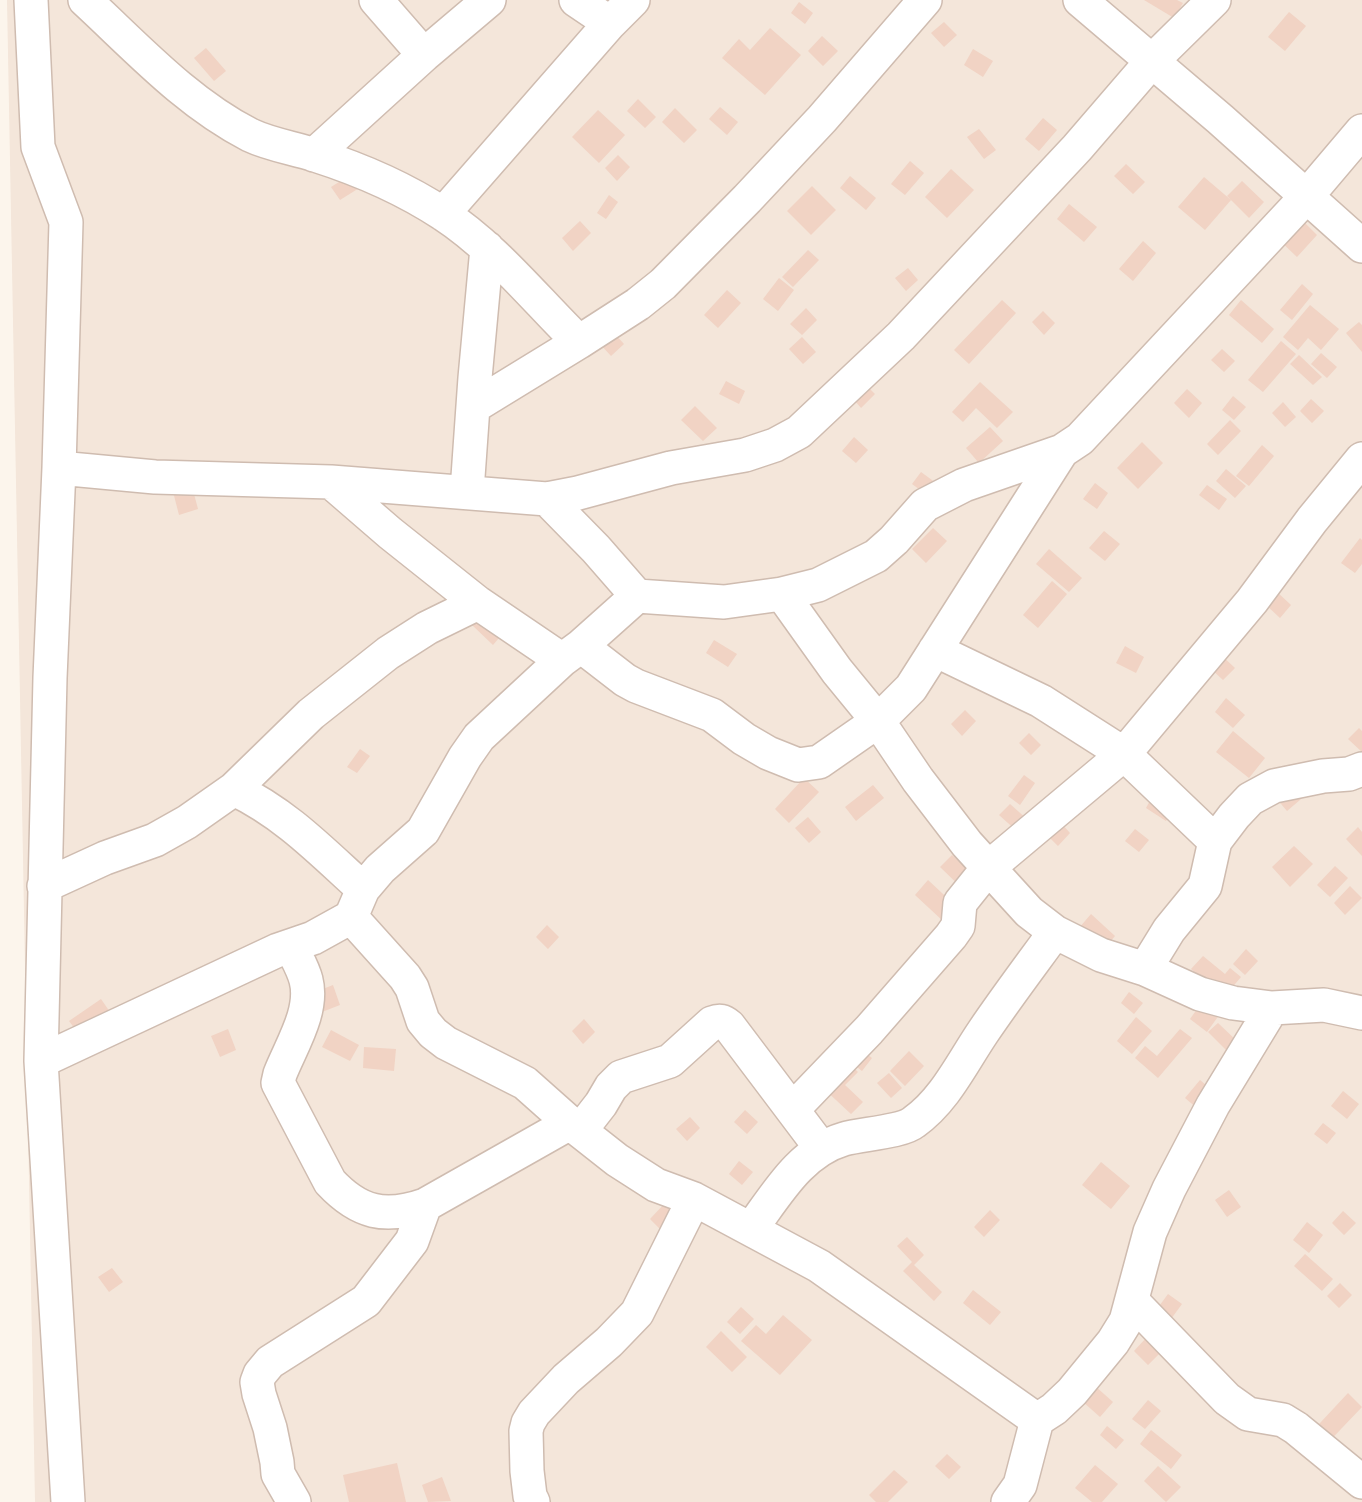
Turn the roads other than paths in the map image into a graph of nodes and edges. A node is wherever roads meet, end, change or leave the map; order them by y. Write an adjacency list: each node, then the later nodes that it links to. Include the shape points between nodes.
1 (30, 0): 23 (street, via 38,147 66,222)
2 (85, 0): 14 (street, via 212,113 252,136)
3 (376, 0): 11 (street)
4 (489, 0): 11 (street)
5 (576, 0): 10 (street)
6 (633, 0): 10 (street)
7 (925, 0): 19 (street, via 822,119 663,284)
8 (1080, 0): 12 (street)
9 (1214, 0): 12 (street)
10 (610, 23): 16 (street)
11 (424, 55): 14 (street)
12 (1152, 61): 15 (street); 26 (street, via 1077,148 901,336 799,432 745,455 671,468)
13 (1362, 131): 15 (street)
14 (314, 155): 16 (street, via 390,185)
15 (1306, 197): 17 (street); 21 (street, via 1080,439)
16 (443, 214): 18 (street)
17 (1362, 246)
18 (488, 248): 19 (street); 20 (street)
19 (579, 342): 20 (street)
20 (473, 406): 25 (street)
21 (1062, 451): 27 (street, via 954,490 925,505 876,556 818,585); 30 (street)
22 (1362, 459): 33 (street, via 1252,601)
23 (59, 468): 24 (street, via 155,477); 38 (street)
24 (332, 482): 25 (street); 29 (street)
25 (467, 491): 26 (street)
26 (547, 498): 28 (street)
27 (782, 594): 28 (street, via 724,602); 32 (street)
28 (637, 596): 31 (street)
29 (478, 603): 31 (street); 35 (street, via 388,653 311,714)
30 (935, 650): 32 (street, via 911,688); 33 (street, via 1041,701)
31 (572, 653): 32 (street, via 636,686 712,715 768,753 798,765 819,762); 39 (street, via 478,737 423,831 380,869)
32 (878, 721): 37 (street, via 918,780)
33 (1124, 754): 36 (street); 37 (street)
34 (1362, 769): 36 (street, via 1274,786 1250,799)
35 (234, 789): 38 (street, via 155,840); 39 (street, via 288,821)
36 (1215, 841): 42 (street, via 1205,886)
37 (988, 868): 40 (street, via 1029,912); 46 (street, via 960,903 958,926 951,936)
38 (44, 886): 45 (street)
39 (357, 903): 41 (street, via 313,938); 47 (street, via 412,988 423,1021 433,1033 525,1083)
40 (1055, 932): 42 (street, via 1101,955); 48 (street, via 929,1110 912,1125 843,1139)
41 (291, 946): 45 (street); 50 (street, via 308,992 304,1015 278,1083 330,1182 342,1195 391,1214)
42 (1144, 969): 43 (street, via 1200,994)
43 (1272, 1008): 44 (street, via 1324,1005); 52 (street, via 1213,1105 1169,1189 1150,1232)
44 (1362, 1013)
45 (41, 1061): 55 (street)
46 (793, 1109): 47 (street, via 729,1026 718,1020 670,1061 621,1077 601,1104); 48 (street)
47 (575, 1127): 49 (street, via 656,1185); 50 (street)
48 (821, 1148): 51 (street, via 801,1163)
49 (694, 1199): 51 (street); 57 (street, via 637,1313 566,1379 528,1423 527,1471)
50 (424, 1205): 56 (street, via 412,1241 366,1301 270,1362 260,1374 259,1395 278,1474)
51 (751, 1229): 53 (street, via 828,1272)
52 (1132, 1301): 53 (street, via 1113,1342 1071,1392); 54 (street, via 1227,1399 1248,1414 1283,1420)
53 (1037, 1420): 58 (street, via 1020,1485)
54 (1362, 1482)
55 (68, 1502)
56 (294, 1502)
57 (533, 1502)
58 (1008, 1502)

